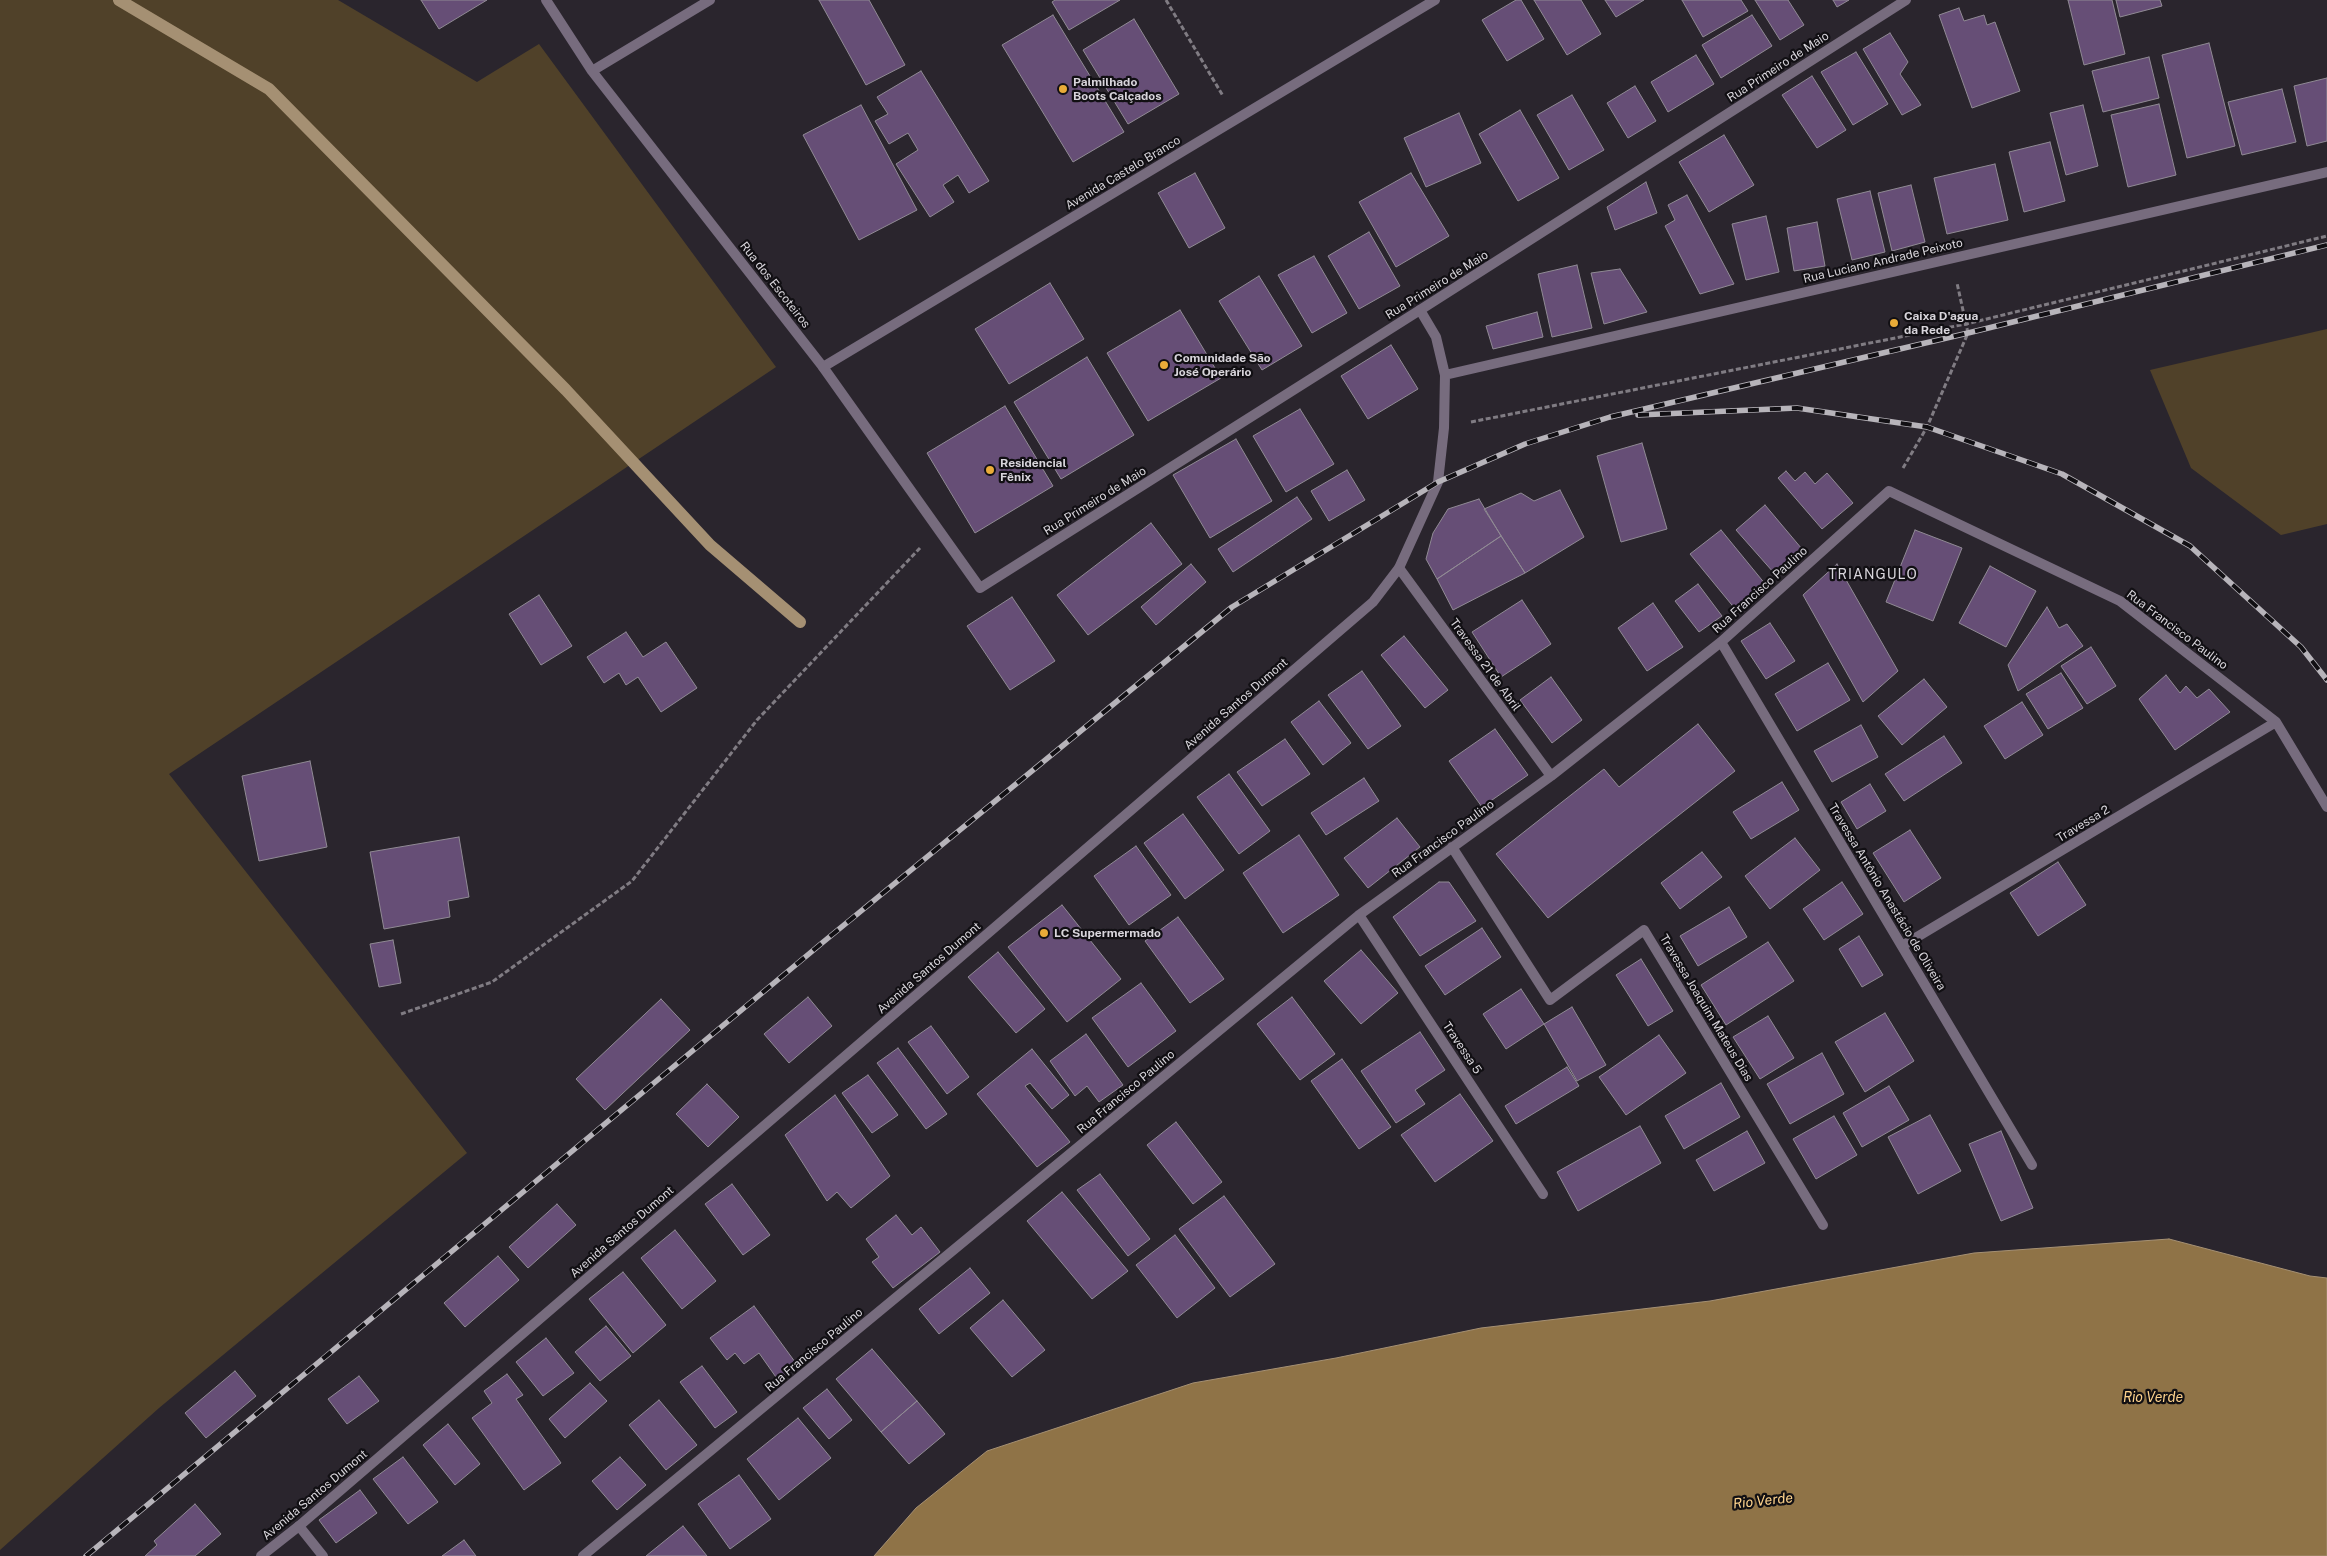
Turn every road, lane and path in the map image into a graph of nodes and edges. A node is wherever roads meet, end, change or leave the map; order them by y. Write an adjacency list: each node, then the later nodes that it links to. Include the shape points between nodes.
1 (546, 0): 6 (street, Rua dos Escoteiros)
2 (710, 0): 6 (street)
3 (1166, 0): 7 (path)
4 (1435, 0): 7 (street, Avenida Castelo Branco)
5 (1906, 0): 11 (street, Rua Primeiro de Maio)
6 (592, 71): 13 (street, Rua dos Escoteiros)
7 (1237, 119): 13 (street, Avenida Castelo Branco)
8 (2327, 172): 10 (street, Rua Luciano Andrade Peixoto)
9 (2327, 236): 12 (path)
10 (1952, 258): 12 (path); 14 (street, Rua Luciano Andrade Peixoto)
11 (1420, 310): 14 (street, Avenida Santos Dumont, via 1436,337); 19 (street, Rua Primeiro de Maio)
12 (1966, 324): 15 (path); 16 (path, via 1968,333)
13 (824, 368): 17 (street, Rua dos Escoteiros)
14 (1446, 375): 15 (street, Avenida Santos Dumont)
15 (1444, 428): 18 (street, Avenida Santos Dumont, via 1438,482)
16 (1914, 451)
17 (942, 534): 19 (street, Rua dos Escoteiros); 27 (path, via 917,550 758,720 632,881 492,982)
18 (1399, 568): 22 (street, Travessa 21 de Abril); 31 (street, Avenida Santos Dumont, via 1373,602)
19 (980, 588)
20 (1721, 642): 21 (street, Rua Francisco Paulino, via 1889,491 2120,602); 22 (street, Rua Francisco Paulino); 26 (street, Travessa Antônio Anastácio de Oliveira)
21 (2276, 722): 23 (street, Rua Francisco Paulino); 26 (street, Travessa 2)
22 (1551, 776): 24 (street, Rua Francisco Paulino)
23 (2327, 807)
24 (1452, 848): 25 (street, Rua Francisco Paulino); 30 (street, Travessa Joaquim Mateus Dias, via 1550,1000 1644,930)
25 (1359, 915): 29 (street, Travessa 5); 34 (street, Rua Francisco Paulino)
26 (1902, 946): 28 (street, Travessa Antônio Anastácio de Oliveira)
27 (401, 1014)
28 (2032, 1165)
29 (1544, 1194)
30 (1823, 1225)
31 (300, 1526): 32 (street, Avenida Santos Dumont); 33 (street)
32 (261, 1556)
33 (323, 1556)
34 (584, 1556)

